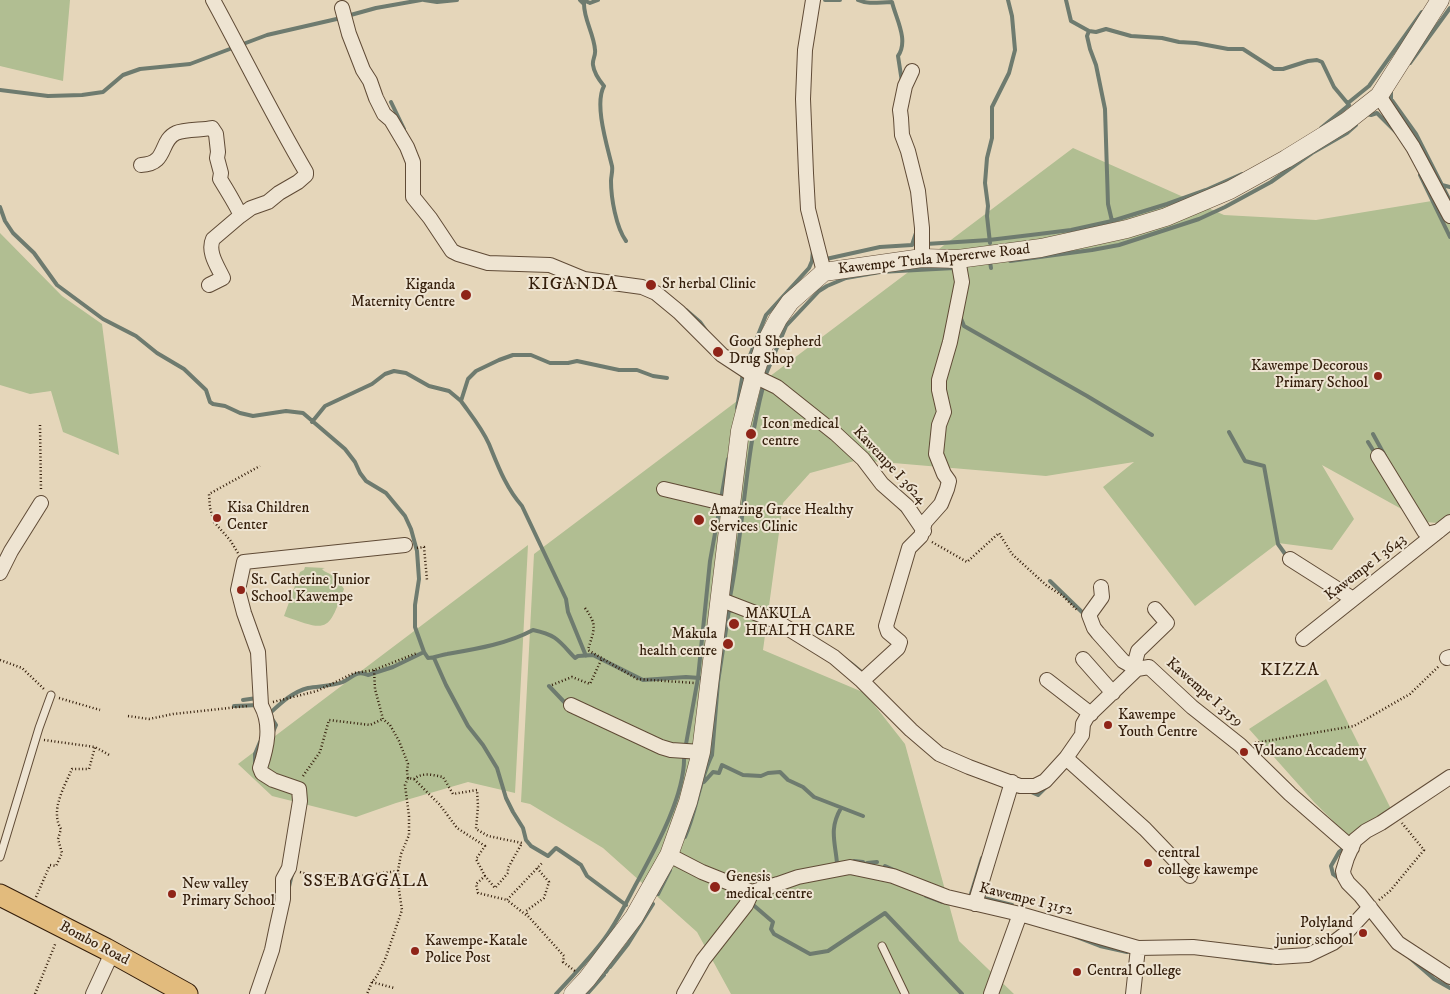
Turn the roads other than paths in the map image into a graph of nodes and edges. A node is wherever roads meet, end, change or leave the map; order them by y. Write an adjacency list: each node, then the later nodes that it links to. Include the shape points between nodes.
1 (213, 0): 10 (street, via 306,172 298,182)
2 (813, 0): 14 (street, via 803,99 808,209)
3 (1440, 0): 6 (street, Kawempe Ttula Mpererwe Road)
4 (344, 14): 16 (street, Kawempe I 3624, via 376,98 413,162 413,198 452,251 488,263 550,265 584,278 642,287 662,298 722,355)
5 (912, 71): 12 (street, via 905,86 900,118 918,191)
6 (1379, 96): 8 (street); 13 (street, Kawempe Ttula Mpererwe Road, via 1346,122 1286,160 1230,190 1166,216 1127,230 1041,248)
7 (141, 165): 10 (street, via 149,165 158,159 168,139 178,132 212,128 216,134 220,179)
8 (1433, 184): 9 (street); 11 (street)
9 (1450, 188)
10 (240, 216): 15 (street, via 213,239 211,244 216,265 224,278)
11 (1450, 216)
12 (922, 258): 13 (street, Kawempe Ttula Mpererwe Road); 14 (street, Kawempe Ttula Mpererwe Road)
13 (958, 259): 22 (street, via 962,282 939,380 944,412 939,424 936,454 948,481 947,489 942,504 925,522)
14 (824, 272): 16 (street, Kawempe Ttula Mpererwe Road, via 790,302 764,346)
15 (209, 285)
16 (754, 376): 20 (street, Kawempe Ttula Mpererwe Road, via 740,431); 22 (street, Kawempe I 3624, via 778,388 836,434 907,506)
17 (1378, 456): 21 (street, via 1424,531 1427,534)
18 (664, 489): 20 (street)
19 (41, 503): 25 (street)
20 (731, 505): 27 (street, Kawempe Ttula Mpererwe Road)
21 (1445, 526): 28 (street, Kawempe I 3643)
22 (924, 531): 34 (street, via 909,548 886,626 900,642 898,648)
23 (412, 546): 58 (street, via 244,562 238,590 258,652 261,705 269,730 260,768 273,780 299,788 300,801 272,950)
24 (1290, 559): 28 (street)
25 (0, 573)
26 (1101, 587): 32 (street, via 1102,597 1089,615 1094,628 1123,661)
27 (719, 599): 34 (street, via 776,621 834,658); 39 (street, Kawempe Ttula Mpererwe Road)
28 (1353, 599): 30 (street, Kawempe I 3643)
29 (1155, 610): 32 (street, via 1167,622 1138,651)
30 (1303, 639)
31 (1083, 658): 35 (street)
32 (1136, 668): 35 (street); 43 (street, Kawempe I 3159, via 1149,667)
33 (1047, 680): 38 (street)
34 (862, 681): 42 (street, via 939,754)
35 (1113, 693): 38 (street)
36 (51, 695): 45 (lane)
37 (571, 705): 39 (street, via 661,747)
38 (1091, 714): 40 (street, via 1084,721 1082,735)
39 (701, 752): 44 (street, Kawempe Ttula Mpererwe Road)
40 (1066, 758): 42 (street, via 1045,781 1035,786 1020,786); 46 (street, via 1145,829)
41 (1450, 777): 43 (street, via 1366,831 1355,840)
42 (1012, 782): 49 (street)
43 (1352, 848): 50 (street, via 1344,876)
44 (669, 855): 47 (street); 59 (street, Kawempe Ttula Mpererwe Road, via 634,917)
45 (0, 857)
46 (1190, 876)
47 (752, 892): 49 (street, Kawempe I 3152, via 798,877 850,867 893,876); 60 (street, via 746,905 703,960)
48 (0, 896): 54 (main road, Bombo Road)
49 (975, 904): 51 (street, Kawempe I 3152)
50 (1370, 907): 53 (street, Kawempe I 3152, via 1345,934 1308,955 1276,957 1193,947); 55 (street, via 1398,943)
51 (1020, 914): 53 (street, Kawempe I 3152); 62 (street)
52 (882, 946): 61 (lane)
53 (1138, 948): 63 (street)
54 (112, 953): 56 (street); 57 (main road, Bombo Road)
55 (1450, 976)
56 (93, 994)
57 (187, 994)
58 (257, 994)
59 (573, 994)
60 (684, 994)
61 (905, 994)
62 (991, 994)
63 (1133, 994)

